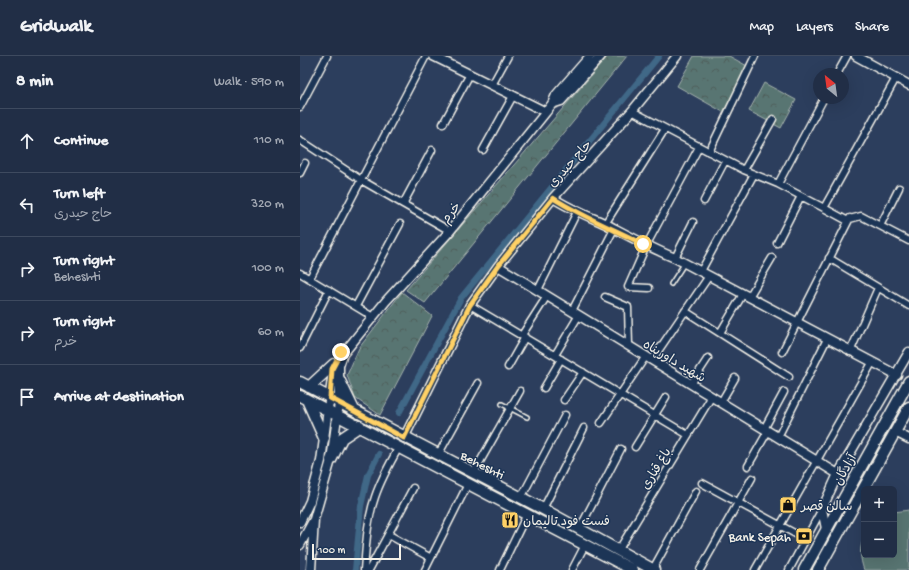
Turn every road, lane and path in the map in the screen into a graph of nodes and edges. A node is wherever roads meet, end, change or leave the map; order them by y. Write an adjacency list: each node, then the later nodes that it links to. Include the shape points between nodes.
1 (327, 56): 20 (street)
2 (426, 56): 36 (street)
3 (433, 56): 13 (street)
4 (508, 56): 16 (street)
5 (590, 56): 18 (street, خرم, via 556,95)
6 (601, 56): 18 (street, خرم, via 561,101)
7 (677, 56): 21 (street, حاج حیدری)
8 (755, 56): 30 (street)
9 (847, 56): 12 (street)
10 (856, 56): 11 (street)
11 (870, 59): 14 (street)
12 (840, 68)
13 (470, 74): 16 (street); 24 (street)
14 (896, 78): 15 (street); 43 (street)
15 (909, 85)
16 (492, 86): 17 (street)
17 (513, 96): 22 (street); 29 (street)
18 (552, 104): 22 (street, خرم)
19 (821, 104): 37 (street)
20 (300, 107)
21 (632, 111): 25 (street); 40 (street, حاج حیدری)
22 (546, 112): 51 (street, خرم)
23 (773, 118): 33 (street)
24 (443, 124)
25 (665, 129): 27 (street); 48 (street)
26 (300, 140): 36 (street)
27 (699, 147): 30 (street); 54 (street)
28 (432, 150): 42 (street)
29 (484, 150)
30 (709, 152): 31 (street)
31 (725, 161): 33 (street); 41 (street)
32 (306, 163): 34 (street)
33 (744, 170): 35 (street)
34 (300, 173)
35 (754, 174): 37 (street); 60 (street)
36 (361, 180): 42 (street); 63 (street)
37 (778, 184): 39 (street)
38 (898, 188): 49 (street)
39 (801, 196): 43 (street); 53 (street)
40 (553, 198): 44 (street); 59 (street, حاج حیدری)
41 (704, 200)
42 (403, 204): 51 (street)
43 (825, 207): 45 (street, via 846,220)
44 (577, 212): 48 (street); 68 (street)
45 (850, 218): 49 (street, via 861,216); 57 (street)
46 (693, 222): 55 (street)
47 (400, 224): 73 (street)
48 (606, 224): 50 (street)
49 (880, 226): 52 (street)
50 (614, 229): 54 (street); 76 (street)
51 (450, 231): 77 (street, خرم)
52 (909, 241)
53 (777, 243)
54 (646, 246): 55 (street); 65 (street, via 628,286)
55 (675, 258): 58 (street)
56 (772, 258): 71 (street)
57 (829, 258): 66 (street); 78 (street)
58 (685, 263): 60 (street); 64 (lane)
59 (498, 266): 68 (street, شهید داورپناه); 72 (street, حاج حیدری)
60 (700, 271): 62 (street)
61 (300, 273): 63 (street)
62 (709, 276): 71 (street); 75 (street)
63 (310, 278): 67 (street)
64 (671, 284)
65 (649, 288)
66 (878, 288): 74 (street); 86 (street)
67 (329, 290): 73 (street); 84 (street)
68 (538, 290): 69 (street, شهید داورپناه)
69 (547, 296): 76 (street, شهید داورپناه); 81 (street)
70 (605, 296): 83 (street, via 628,308)
71 (746, 296): 78 (street); 80 (street)
72 (470, 305): 81 (street); 132 (street, حاج حیدری)
73 (356, 306): 77 (street)
74 (909, 306)
75 (685, 311): 80 (street); 89 (street)
76 (576, 313): 83 (street, شهید داورپناه); 87 (street)
77 (373, 317): 79 (street, خرم)
78 (796, 322): 82 (street); 85 (street)
79 (361, 331): 93 (street, خرم, via 341,352); 99 (street, خرم, via 344,354 339,366)
80 (720, 333): 97 (street)
81 (523, 336): 87 (street); 94 (street)
82 (827, 339): 86 (street); 130 (street)
83 (629, 346): 89 (street, شهید داورپناه)
84 (300, 348)
85 (782, 352)
86 (850, 352): 92 (street)
87 (555, 355): 91 (street)
88 (908, 355): 96 (street)
89 (649, 358): 103 (street, شهید داورپناه); 107 (street)
90 (708, 358): 103 (street)
91 (561, 359): 95 (street); 104 (street)
92 (872, 363): 96 (street); 139 (street)
93 (334, 364): 102 (main road); 109 (street, خرم)
94 (508, 367)
95 (583, 372): 107 (street); 112 (street)
96 (896, 375): 142 (street)
97 (789, 377)
98 (735, 378): 113 (street)
99 (339, 379): 114 (street, خرم); 119 (main road)
100 (909, 381): 156 (main road, آزادگان)
101 (478, 383): 137 (street)
102 (304, 384): 109 (main road, Beheshti)
103 (691, 384): 108 (street, شهید داورپناه)
104 (544, 388)
105 (520, 391): 117 (street)
106 (784, 392): 127 (street)
107 (620, 394): 122 (street); 124 (street)
108 (712, 396): 113 (street, شهید داورپناه); 129 (street, باغ قناری)
109 (330, 398): 114 (main road, Beheshti); 118 (street, خرم)
110 (666, 398): 122 (street)
111 (303, 399): 118 (main road, Beheshti); 131 (main road)
112 (564, 400)
113 (721, 402): 127 (street, شهید داورپناه)
114 (339, 403): 119 (main road, Beheshti); 120 (street, خرم)
115 (502, 404): 117 (lane)
116 (909, 406): 128 (main road, آزادگان)
117 (510, 408): 123 (lane); 141 (street)
118 (328, 410): 120 (main road, Beheshti); 131 (street, خرم)
119 (354, 410): 132 (main road, Beheshti)
120 (337, 415): 125 (main road, Beheshti); 138 (street, خرم)
121 (564, 415): 148 (street)
122 (655, 415): 129 (street); 135 (street)
123 (526, 417)
124 (601, 423)
125 (360, 426): 134 (main road, Beheshti); 138 (main road, via 342,438)
126 (584, 428): 150 (street)
127 (766, 430): 130 (street, شهید داورپناه); 140 (street)
128 (895, 432): 133 (street); 177 (main road, آزادگان)
129 (688, 435): 162 (street, باغ قناری)
130 (778, 437): 139 (street, شهید داورپناه)
131 (324, 438): 154 (street, خرم, via 321,461 310,501)
132 (404, 438): 137 (main road, Beheshti)
133 (909, 439)
134 (399, 447): 145 (main road, Beheshti); 166 (street, via 374,498 369,519)
135 (635, 447)
136 (621, 449): 157 (street)
137 (438, 455): 141 (main road, Beheshti)
138 (331, 460): 153 (street, خرم)
139 (817, 461): 142 (street, شهید داورپناه); 155 (street)
140 (748, 466)
141 (473, 474): 148 (main road, Beheshti)
142 (838, 474): 151 (street)
143 (752, 478): 149 (street)
144 (702, 483): 149 (street)
145 (468, 484): 152 (main road, Beheshti); 163 (street)
146 (413, 488): 158 (street)
147 (696, 491): 172 (street)
148 (521, 498): 150 (main road, Beheshti)
149 (738, 502): 155 (street); 173 (street)
150 (543, 509): 157 (main road, Beheshti)
151 (822, 509): 156 (street); 159 (street)
152 (527, 514): 160 (main road, Beheshti); 169 (street)
153 (314, 518): 161 (street); 165 (street)
154 (300, 522)
155 (779, 525): 159 (street); 174 (street)
156 (826, 529): 176 (main road, آزادگان)
157 (579, 530): 162 (main road, Beheshti)
158 (389, 535): 163 (street); 167 (street)
159 (805, 539): 175 (street)
160 (585, 544): 164 (main road, Beheshti); 170 (street)
161 (300, 545)
162 (618, 551): 172 (main road, Beheshti)
163 (431, 558): 168 (street)
164 (619, 566): 171 (main road, Beheshti)
165 (311, 570)
166 (364, 570)
167 (369, 570)
168 (425, 570)
169 (500, 570)
170 (572, 570)
171 (633, 570)
172 (653, 570)
173 (700, 570)
174 (755, 570)
175 (789, 570)
176 (804, 570)
177 (818, 570)

